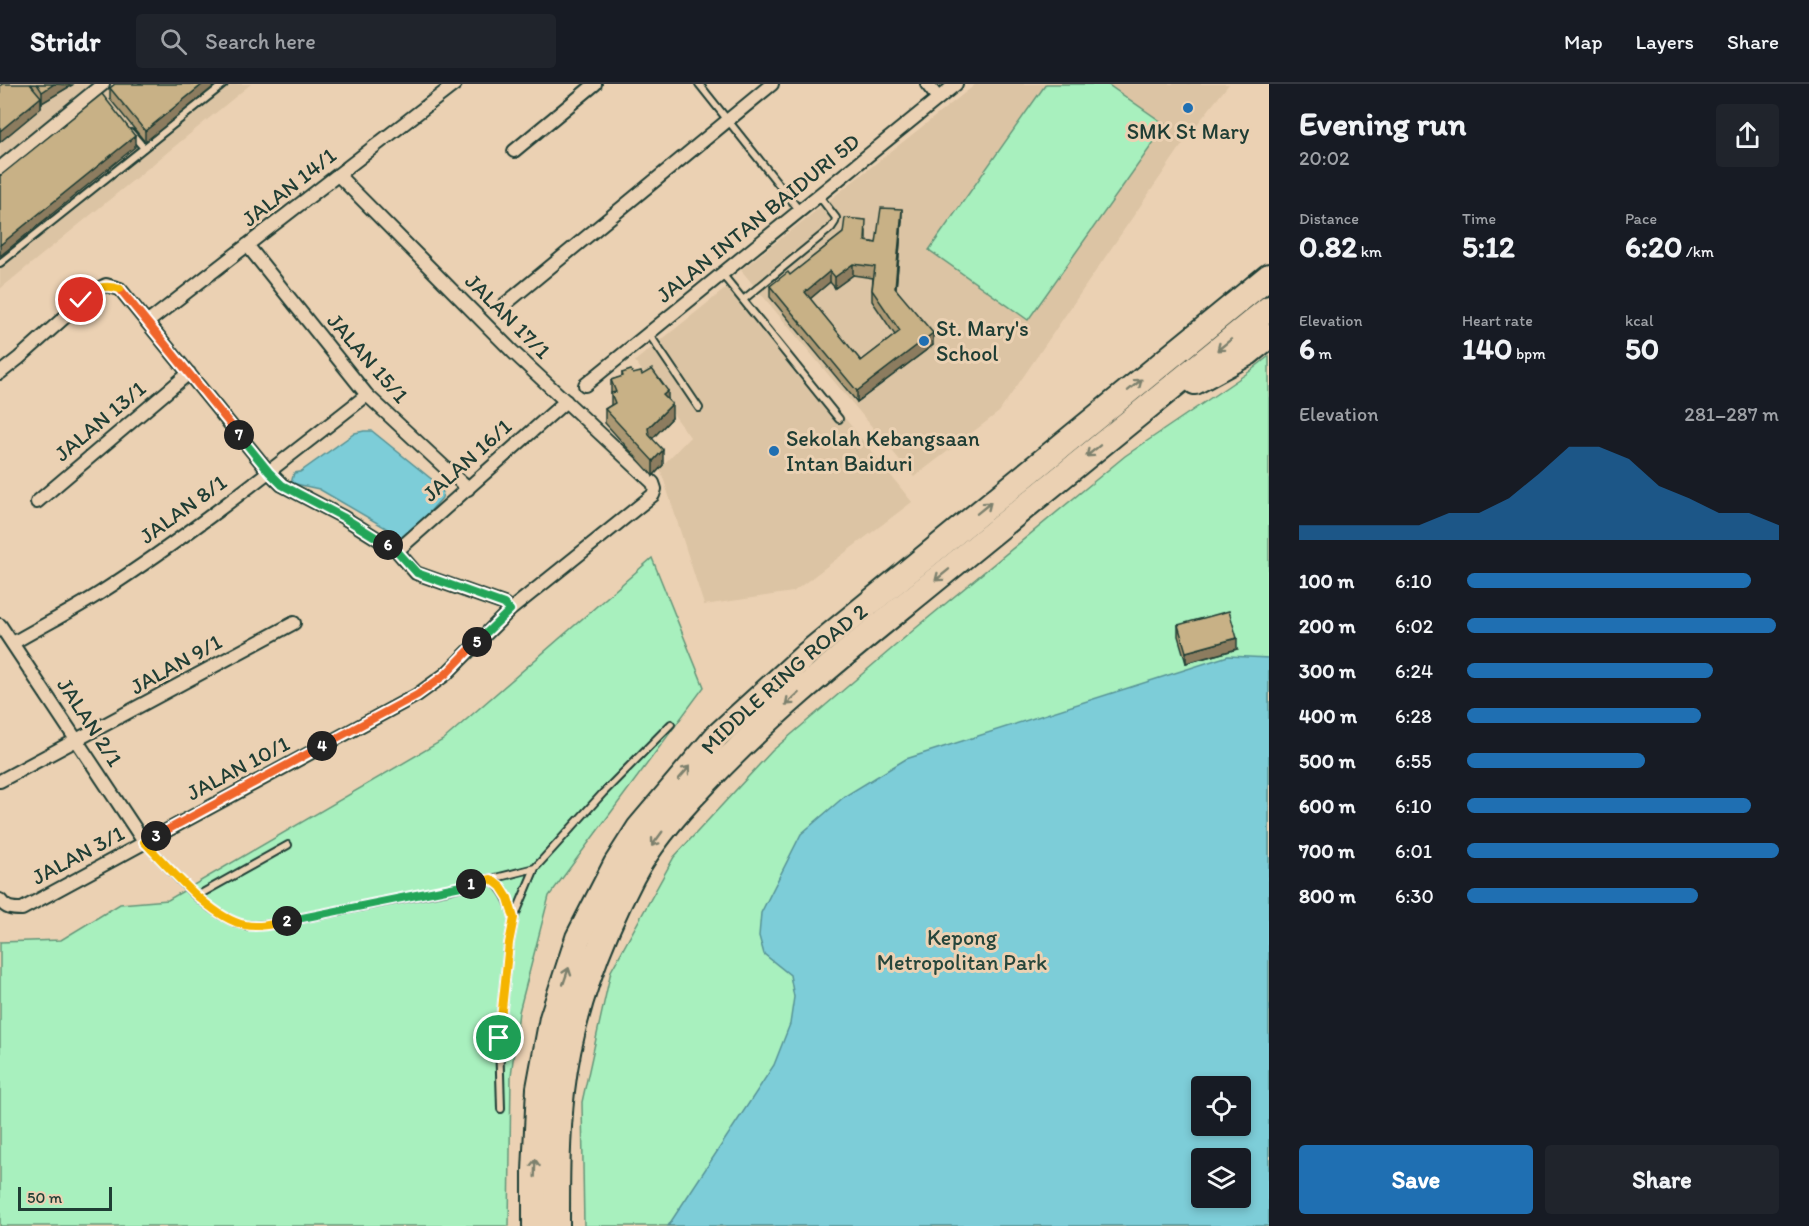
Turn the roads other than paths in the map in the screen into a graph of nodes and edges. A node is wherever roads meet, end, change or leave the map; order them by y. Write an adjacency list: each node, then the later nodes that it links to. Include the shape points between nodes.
1 (224, 84): 12 (lane)
2 (455, 84): 15 (street, JALAN 14/1)
3 (595, 84): 13 (street)
4 (699, 84): 10 (lane)
5 (772, 84): 10 (street)
6 (927, 84): 9 (street)
7 (956, 84): 9 (street, JALAN INTAN BAIDURI 5D)
8 (97, 90): 14 (street)
9 (939, 98): 16 (street, JALAN INTAN BAIDURI 5D)
10 (728, 120): 17 (lane); 23 (street)
11 (123, 124): 12 (lane)
12 (144, 148): 19 (lane)
13 (514, 151)
14 (0, 168)
15 (338, 175): 18 (street, JALAN 14/1); 32 (street, JALAN 17/1)
16 (819, 196): 17 (street, JALAN INTAN BAIDURI 5D); 22 (lane, via 836,222)
17 (800, 211): 20 (street, JALAN INTAN BAIDURI 5D)
18 (247, 246): 25 (street, JALAN 14/1); 31 (street, JALAN 15/1)
19 (0, 263)
20 (722, 274): 22 (lane); 26 (street, JALAN INTAN BAIDURI 5D)
21 (1269, 276): 56 (highway, MIDDLE RING ROAD 2, one-way to 21, via 538,1088 552,1018 578,938 639,828 717,736 806,655)
22 (743, 300): 35 (lane)
23 (504, 305)
24 (1269, 308): 34 (highway, MIDDLE RING ROAD 2, one-way to 34)
25 (148, 322): 28 (street, via 120,289 106,285 81,300); 29 (street)
26 (649, 334): 30 (street, JALAN INTAN BAIDURI 5D); 33 (lane)
27 (1269, 336): 34 (highway, via 1248,353)
28 (0, 373)
29 (189, 373): 36 (street); 39 (street, JALAN 13/1)
30 (585, 385)
31 (367, 395): 36 (street, JALAN 8/1); 38 (street, JALAN 15/1)
32 (566, 401): 37 (street, JALAN 17/1); 38 (street, JALAN 16/1)
33 (699, 408)
34 (1138, 414): 57 (highway, MIDDLE RING ROAD 2, one-way to 57, via 818,676 733,753 657,838 633,875 599,944 576,1021 562,1089)
35 (839, 419)
36 (269, 472): 40 (street, via 282,485); 44 (street, JALAN 8/1, via 99,594)
37 (653, 483): 41 (street, JALAN 10/1, via 653,495)
38 (468, 489): 40 (street, JALAN 16/1)
39 (37, 502)
40 (397, 551): 41 (street, via 417,573 504,604)
41 (510, 610): 48 (street, JALAN 10/1, via 446,674 417,695)
42 (294, 623): 46 (street, JALAN 9/1)
43 (0, 625): 44 (street, JALAN 2/1)
44 (7, 640): 46 (street, JALAN 2/1)
45 (671, 724): 50 (lane)
46 (78, 741): 47 (street, JALAN 9/1); 48 (street, JALAN 2/1)
47 (0, 781)
48 (144, 842): 52 (lane); 53 (street, JALAN 3/1, via 22,909 5,907)
49 (288, 844): 52 (lane)
50 (535, 868): 51 (lane); 54 (lane)
51 (491, 879): 52 (lane, via 266,925 245,925 222,915); 54 (lane, via 508,898)
52 (197, 896)
53 (0, 900)
54 (514, 918): 55 (lane, via 499,1038)
55 (501, 1109)
56 (535, 1226)
57 (557, 1226)

